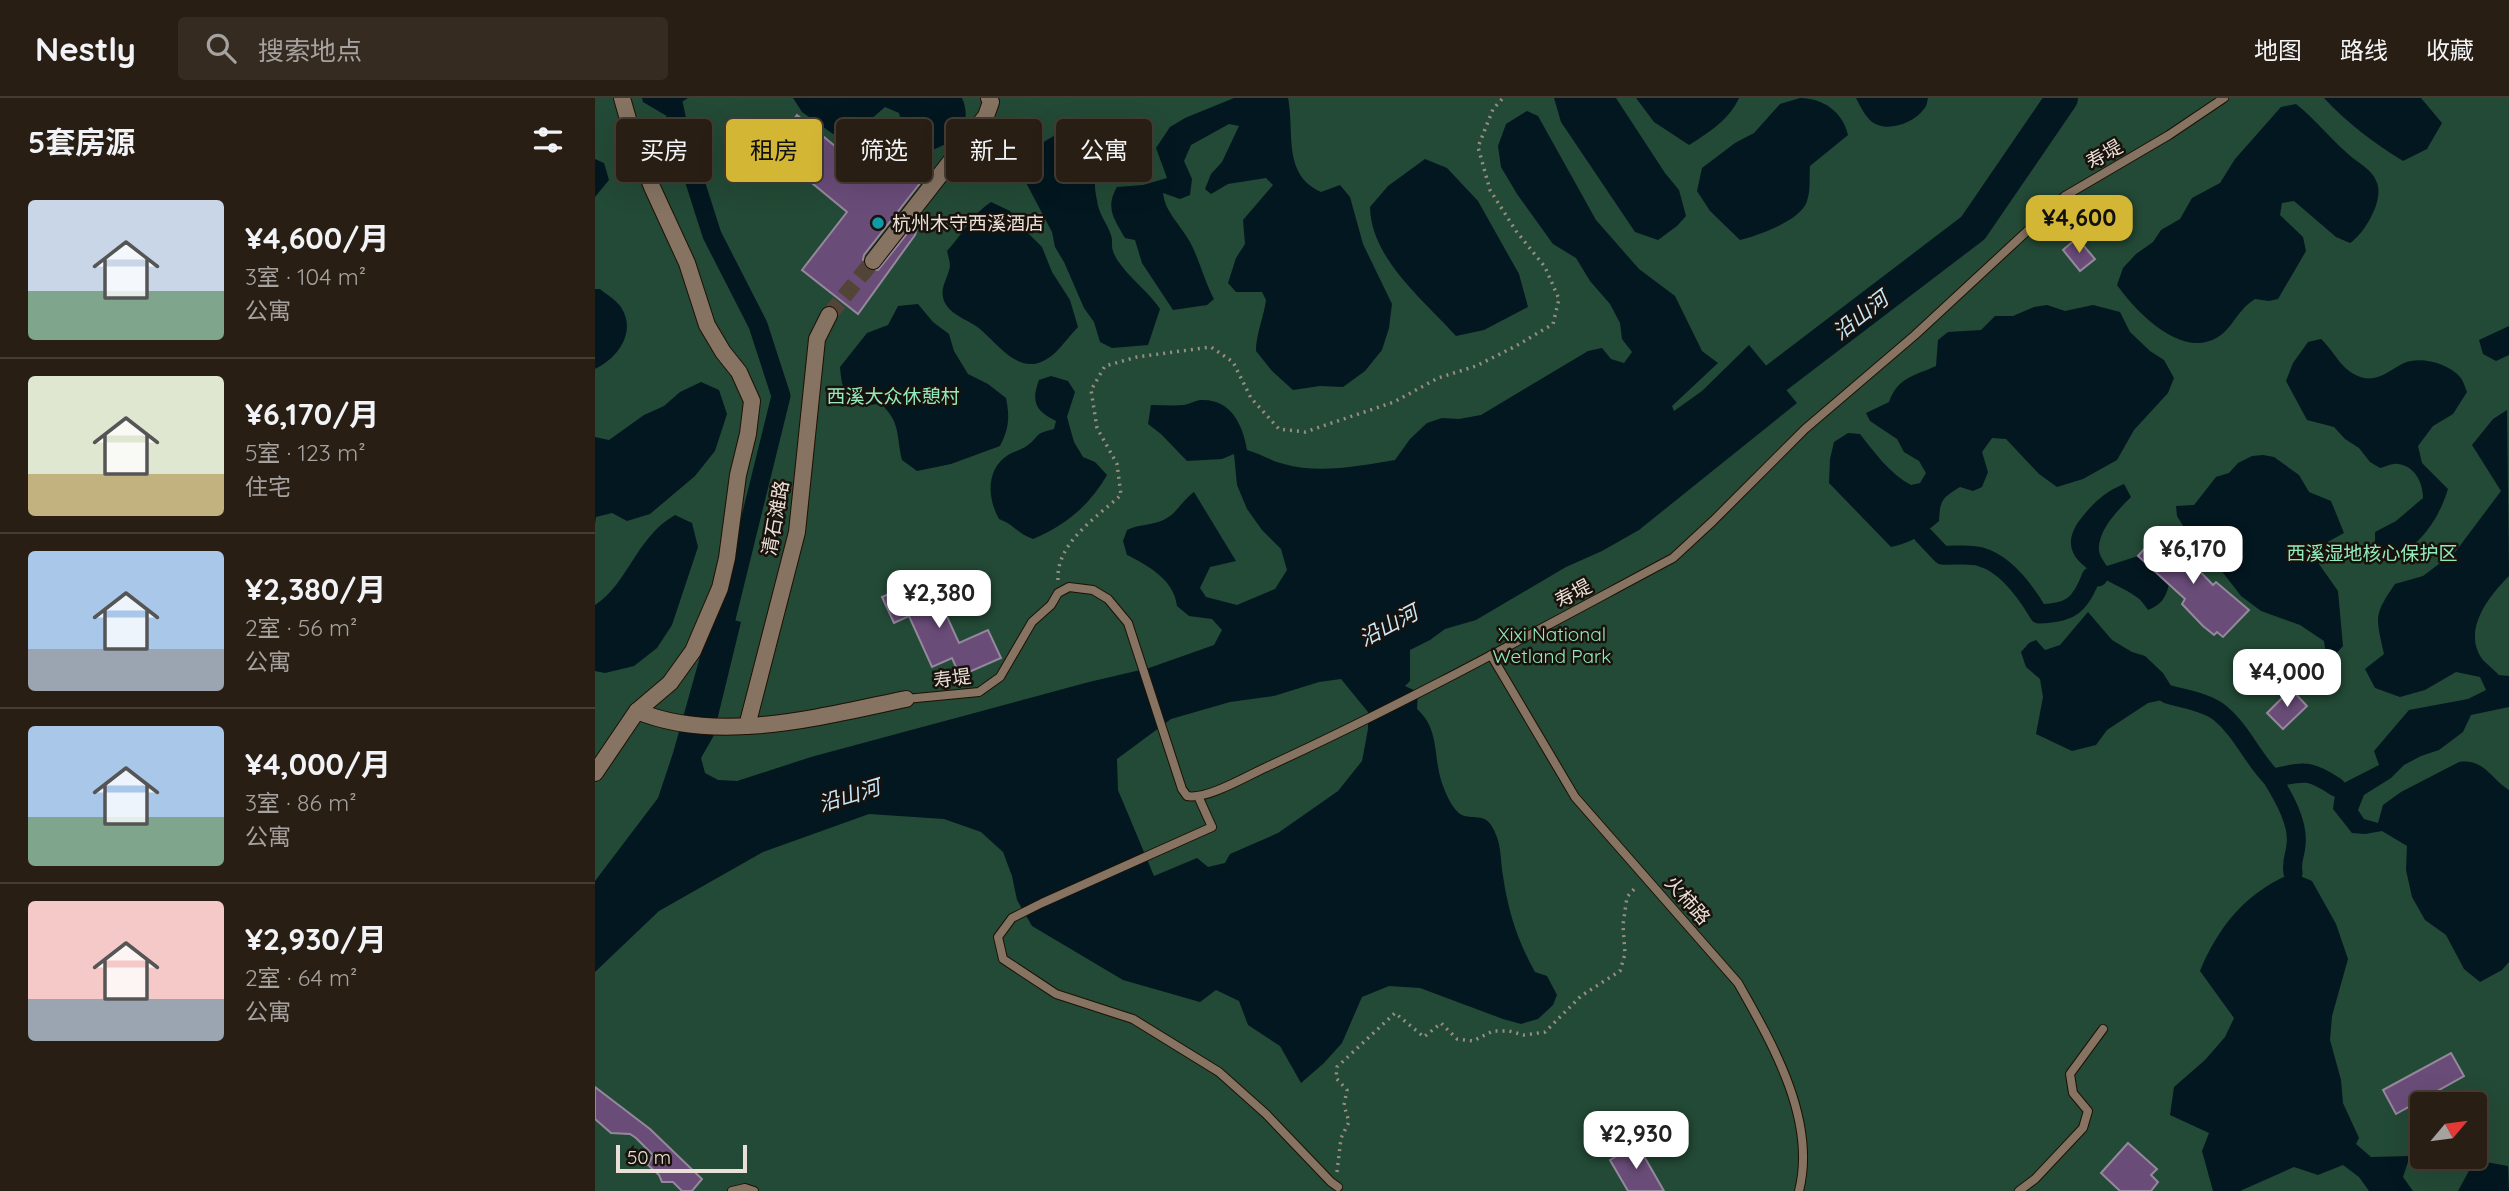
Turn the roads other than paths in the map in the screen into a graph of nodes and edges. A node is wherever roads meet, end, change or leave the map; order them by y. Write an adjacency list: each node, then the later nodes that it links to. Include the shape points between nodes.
1 (622, 98): 8 (street, via 707,325 739,372 751,401 720,588 693,651 670,683)
2 (989, 98): 4 (street, via 986,116)
3 (2224, 98): 6 (lane, 寿堤, via 2066,196 1805,429 1673,558)
4 (873, 261)
5 (828, 316): 9 (street, 清石滩路, via 817,339 797,532)
6 (1491, 655): 11 (lane, 寿堤, via 1366,722); 16 (lane, 火柿路, via 1575,797 1738,983 1792,1096 1802,1139)
7 (906, 699): 9 (street); 11 (lane, 寿堤, via 979,692 1000,677 1032,622 1058,593 1069,587 1093,590 1108,599 1128,623 1187,796)
8 (637, 712): 9 (street, via 660,721); 10 (street)
9 (747, 726)
10 (595, 773)
11 (1198, 796): 13 (lane, via 1212,827 1012,918 998,937 1003,959 1056,994 1133,1019 1219,1072)
12 (2103, 1029): 17 (lane, via 2070,1074 2073,1093 2088,1111 2083,1128)
13 (1338, 1187)
14 (732, 1191): 15 (lane)
15 (754, 1191)
16 (1799, 1191)
17 (2019, 1191)

